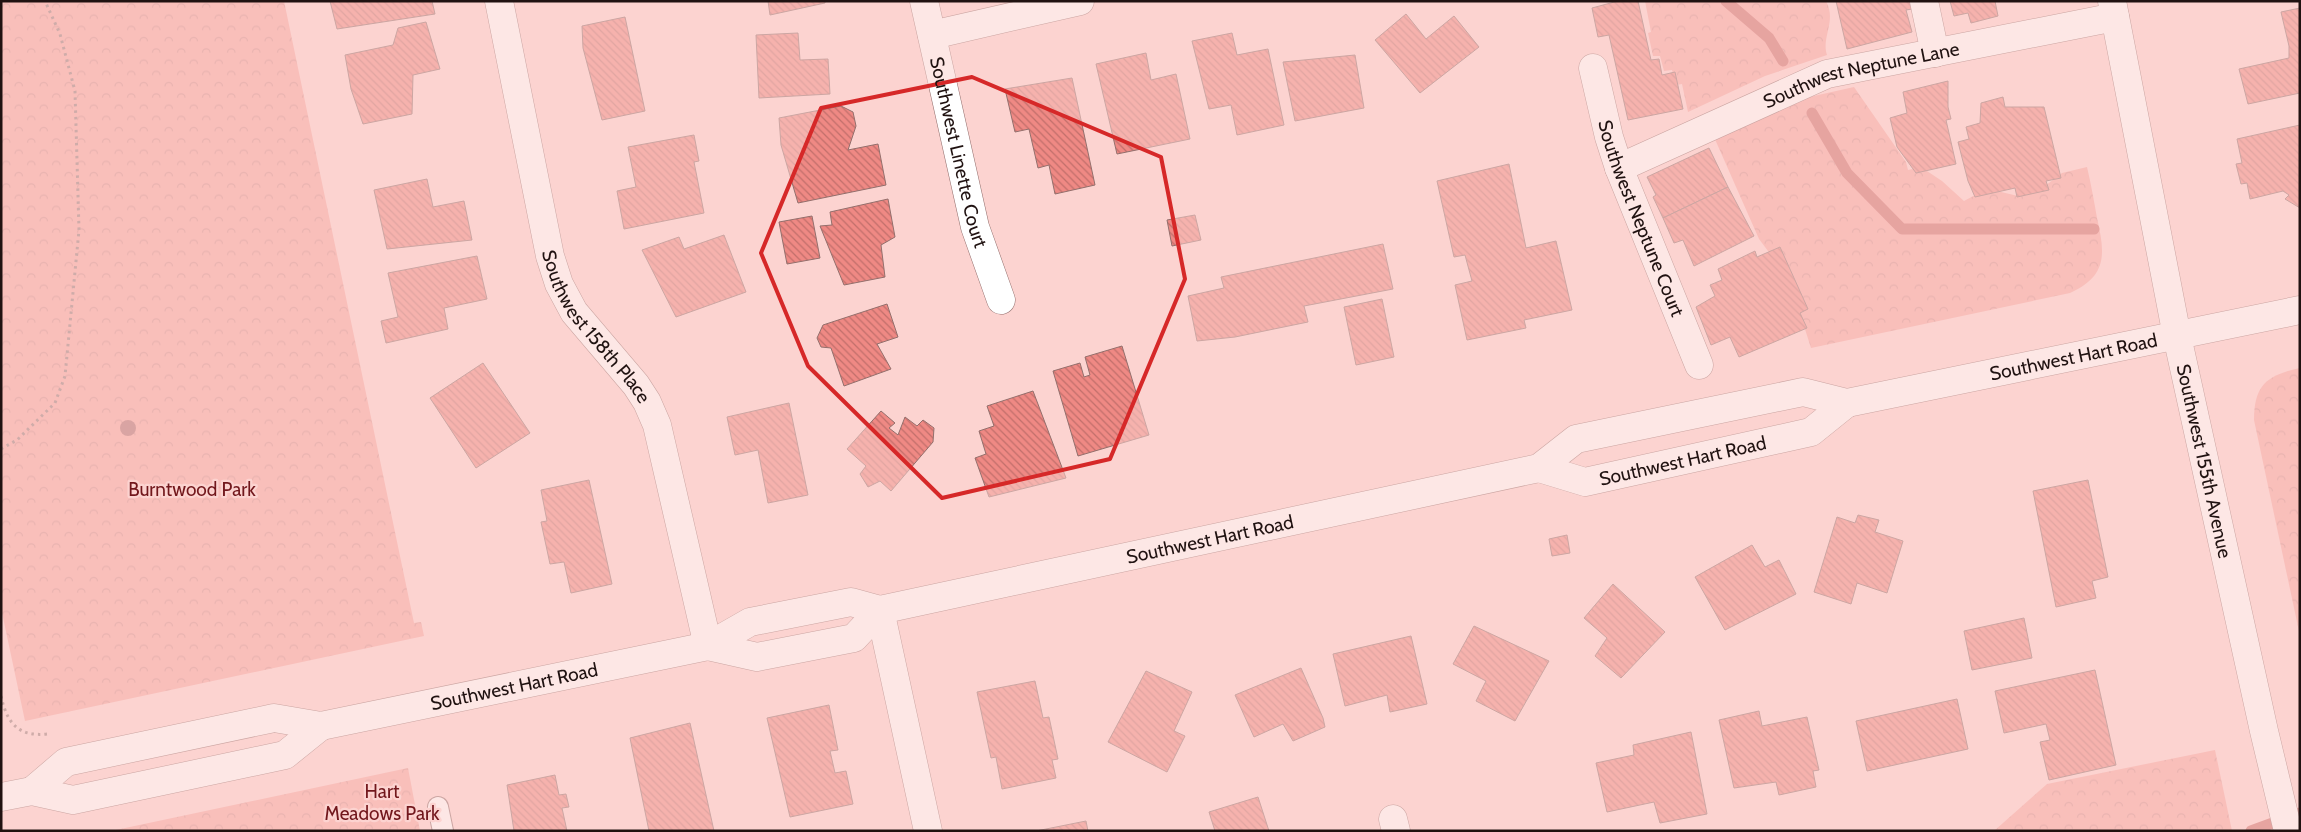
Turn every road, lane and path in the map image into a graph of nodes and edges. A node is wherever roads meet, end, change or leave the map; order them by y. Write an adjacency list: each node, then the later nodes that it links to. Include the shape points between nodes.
1 (45, 1): 16 (path, via 60,34 75,91 80,230 65,376 55,403 17,440)
2 (499, 1): 19 (main road, Southwest 158th Place, via 550,256 559,284 574,312 636,385 657,425)
3 (924, 1): 7 (main road, Southwest Linette Court)
4 (1080, 1): 7 (main road)
5 (1924, 1): 8 (main road)
6 (2113, 9): 8 (main road, Southwest Neptune Lane); 13 (main road, Southwest 155th Avenue)
7 (932, 35): 11 (main road, Southwest Linette Court, via 976,227)
8 (1935, 53): 10 (main road, Southwest Neptune Lane, via 1827,74)
9 (1593, 68): 10 (main road, Southwest Neptune Court)
10 (1619, 168): 14 (main road, Southwest Neptune Court)
11 (1001, 300)
12 (2300, 310): 13 (main road, Southwest Hart Road)
13 (2177, 336): 15 (main road, Southwest Hart Road); 28 (main road, Southwest 155th Avenue)
14 (1699, 365)
15 (1848, 403): 17 (main road, Southwest Hart Road, via 1802,392 1576,439); 17 (main road, Southwest Hart Road, via 1811,432 1585,482)
16 (1, 449)
17 (1539, 468): 18 (main road, Southwest Hart Road)
18 (880, 610): 19 (main road, Southwest Hart Road, via 851,602 750,622); 19 (main road, Southwest Hart Road, via 854,638 756,657); 27 (main road)
19 (708, 646): 21 (main road, Southwest Hart Road)
20 (1, 696): 22 (path, via 14,726 34,735)
21 (321, 726): 23 (main road, Southwest Hart Road, via 285,755 73,800); 23 (main road, Southwest Hart Road, via 274,718 66,762)
22 (49, 734)
23 (32, 791): 24 (main road, Southwest Hart Road)
24 (1, 797)
25 (438, 807): 26 (lane)
26 (444, 831)
27 (928, 831)
28 (2288, 831)

